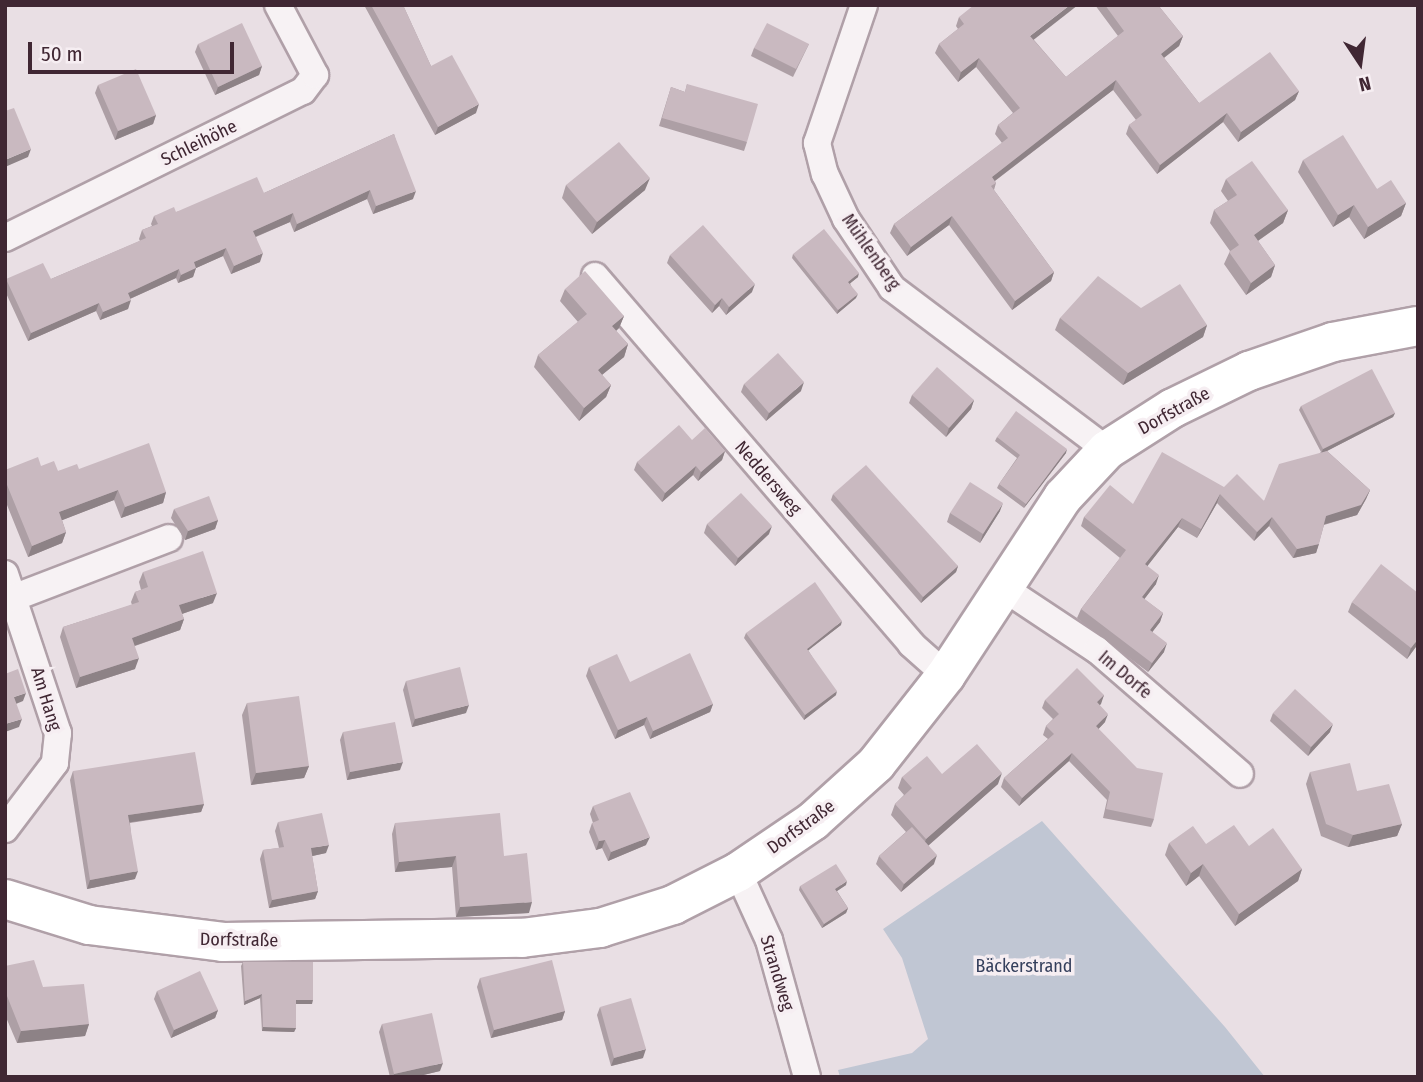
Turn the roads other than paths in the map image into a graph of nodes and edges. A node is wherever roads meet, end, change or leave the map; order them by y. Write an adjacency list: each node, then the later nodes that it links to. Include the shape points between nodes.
1 (278, 5): 3 (street, Schleihöhe, via 315,75 303,92)
2 (864, 5): 6 (street, Mühlenberg, via 817,143 825,174 846,219 892,288)
3 (5, 238)
4 (595, 276): 10 (street, Neddersweg, via 911,644)
5 (1418, 326): 6 (street, Dorfstraße, via 1333,342 1249,371 1173,408)
6 (1107, 450): 9 (street, Dorfstraße, via 1063,497)
7 (169, 538): 8 (street, Am Hang)
8 (9, 586): 12 (street, Am Hang, via 58,733 55,763)
9 (1002, 587): 10 (street, Dorfstraße); 11 (street, Im Dorfe, via 1097,650)
10 (946, 675): 13 (street, Dorfstraße, via 876,764 813,821)
11 (1240, 774)
12 (5, 829)
13 (738, 872): 14 (street, Dorfstraße, via 673,905 600,928 522,938 223,942 89,925); 15 (street, Strandweg, via 769,940)
14 (5, 899)
15 (807, 1077)

